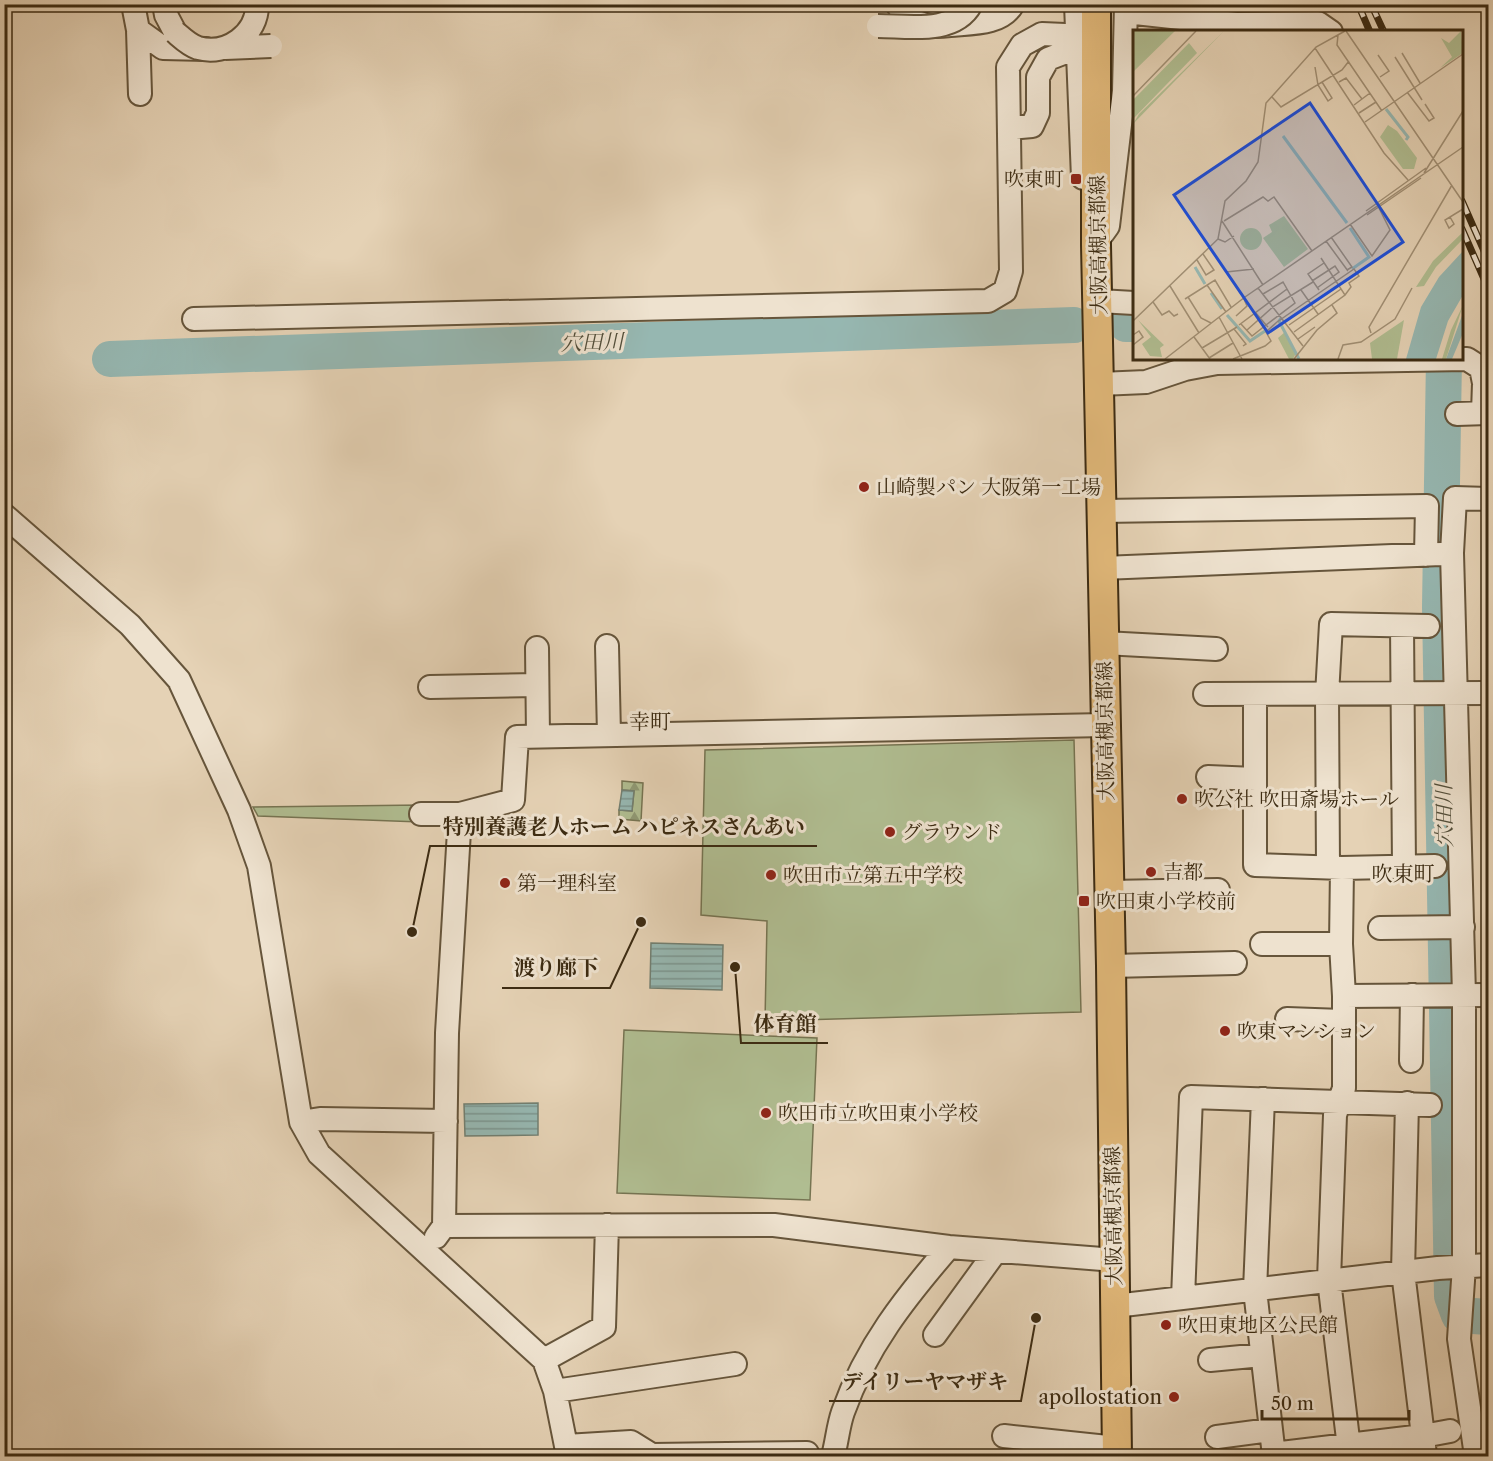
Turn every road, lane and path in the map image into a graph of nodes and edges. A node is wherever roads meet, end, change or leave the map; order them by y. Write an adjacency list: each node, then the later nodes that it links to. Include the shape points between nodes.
1 (133, 4): 12 (street)
2 (166, 4): 3 (street, bridge, via 166,15 175,32 195,47 214,50 239,41 248,33 256,18); 14 (street, bridge, via 177,32 198,47 217,50)
3 (257, 4): 12 (street, bridge, via 255,18 246,32 228,46 163,48)
4 (895, 4): 9 (street, bridge, via 919,24 937,26 952,23)
5 (1013, 4): 9 (street, via 1009,11)
6 (1077, 4): 13 (street)
7 (1096, 4): 17 (main road, 大阪高槻京都線)
8 (1126, 8): 10 (street, via 1236,24); 17 (street, via 1124,91 1108,226)
9 (975, 9): 11 (street, bridge, via 942,25)
10 (1323, 20)
11 (879, 26)
12 (138, 30): 15 (street)
13 (1078, 41): 16 (street, via 1048,59 1038,77 1038,112 1032,126); 16 (street, via 1065,35 1042,34 1022,45 1008,68); 17 (street, via 1083,176)
14 (271, 46)
15 (140, 94)
16 (1009, 128): 20 (street, via 1011,271 1005,291 988,301)
17 (1096, 244): 18 (main road, 大阪高槻京都線)
18 (1099, 301): 19 (street); 24 (main road, 大阪高槻京都線)
19 (1133, 303)
20 (194, 319)
21 (1463, 359): 25 (street, via 1481,368)
22 (1315, 360): 23 (street)
23 (1241, 361): 24 (street, via 1185,369 1146,382)
24 (1100, 384): 28 (main road, 大阪高槻京都線)
25 (1486, 413): 26 (street)
26 (1457, 414)
27 (1488, 499): 30 (street, via 1455,498)
28 (1102, 512): 30 (street, via 1428,506); 31 (main road, 大阪高槻京都線)
29 (4, 515): 75 (street, via 130,625 179,680 239,810 259,866)
30 (1438, 554): 31 (street); 41 (street)
31 (1102, 568): 34 (main road, 大阪高槻京都線)
32 (1402, 626): 33 (street); 40 (street); 45 (street, via 1331,624)
33 (1428, 626)
34 (1104, 643): 37 (street); 46 (main road, 大阪高槻京都線)
35 (607, 646): 47 (street)
36 (537, 648): 38 (street)
37 (1216, 649)
38 (537, 685): 39 (street); 48 (street)
39 (430, 687)
40 (1402, 693): 41 (street); 45 (street); 54 (street)
41 (1445, 693): 42 (street); 58 (street)
42 (1488, 693)
43 (1205, 694): 44 (street)
44 (1255, 695): 45 (street); 50 (street)
45 (1326, 695): 55 (street)
46 (1105, 725): 47 (street); 57 (main road, 大阪高槻京都線)
47 (609, 735): 48 (street)
48 (538, 736): 52 (street, via 517,737 513,800)
49 (1208, 777): 50 (street)
50 (1255, 779): 55 (street, via 1255,865)
51 (421, 813): 52 (street)
52 (460, 814): 76 (street, via 447,1033)
53 (1435, 866): 54 (street)
54 (1404, 867): 55 (street)
55 (1335, 868): 61 (street)
56 (1218, 890): 57 (street)
57 (1109, 892): 63 (main road, 大阪高槻京都線)
58 (1463, 927): 59 (street); 65 (street)
59 (1380, 928)
60 (1262, 944): 61 (street)
61 (1341, 944): 67 (street)
62 (1235, 963): 63 (street)
63 (1111, 966): 82 (main road, 大阪高槻京都線)
64 (1412, 995): 65 (street); 67 (street); 70 (street)
65 (1464, 995): 66 (street); 84 (street)
66 (1488, 995)
67 (1344, 996): 69 (street)
68 (1287, 1019): 69 (street)
69 (1342, 1021): 72 (street, via 1344,1088)
70 (1411, 1061)
71 (1263, 1099): 72 (street); 87 (street); 88 (street, via 1191,1097)
72 (1339, 1103): 73 (street); 86 (street, via 1335,1115)
73 (1407, 1103): 74 (street); 85 (street)
74 (1430, 1105)
75 (301, 1122): 76 (street); 81 (street, via 319,1154)
76 (446, 1122): 78 (street)
77 (607, 1225): 78 (street); 79 (street, via 774,1225); 92 (street, via 604,1327)
78 (444, 1226): 81 (street)
79 (949, 1247): 80 (street); 106 (street, via 903,1301 873,1347 843,1414)
80 (996, 1251): 82 (street); 90 (street)
81 (424, 1252): 92 (street)
82 (1115, 1260): 89 (main road, 大阪高槻京都線)
83 (1488, 1265): 84 (street)
84 (1464, 1266): 85 (street); 107 (street, via 1460,1339)
85 (1403, 1272): 86 (street); 100 (street)
86 (1329, 1280): 87 (street); 102 (street)
87 (1255, 1290): 88 (street); 91 (street)
88 (1183, 1299): 89 (street)
89 (1115, 1306): 103 (main road, 大阪高槻京都線)
90 (935, 1335)
91 (1262, 1355): 93 (street); 96 (street)
92 (544, 1360): 95 (street)
93 (1210, 1360)
94 (735, 1364): 95 (street)
95 (555, 1391): 101 (street)
96 (1270, 1430): 99 (street); 105 (street)
97 (1450, 1431): 100 (street)
98 (1004, 1436): 103 (street)
99 (1217, 1437)
100 (1424, 1446): 102 (street)
101 (567, 1451): 104 (street, via 631,1442 651,1455)
102 (1349, 1451): 105 (street)
103 (1117, 1452)
104 (807, 1453)
105 (1274, 1455)
106 (833, 1456)
107 (1476, 1456)

